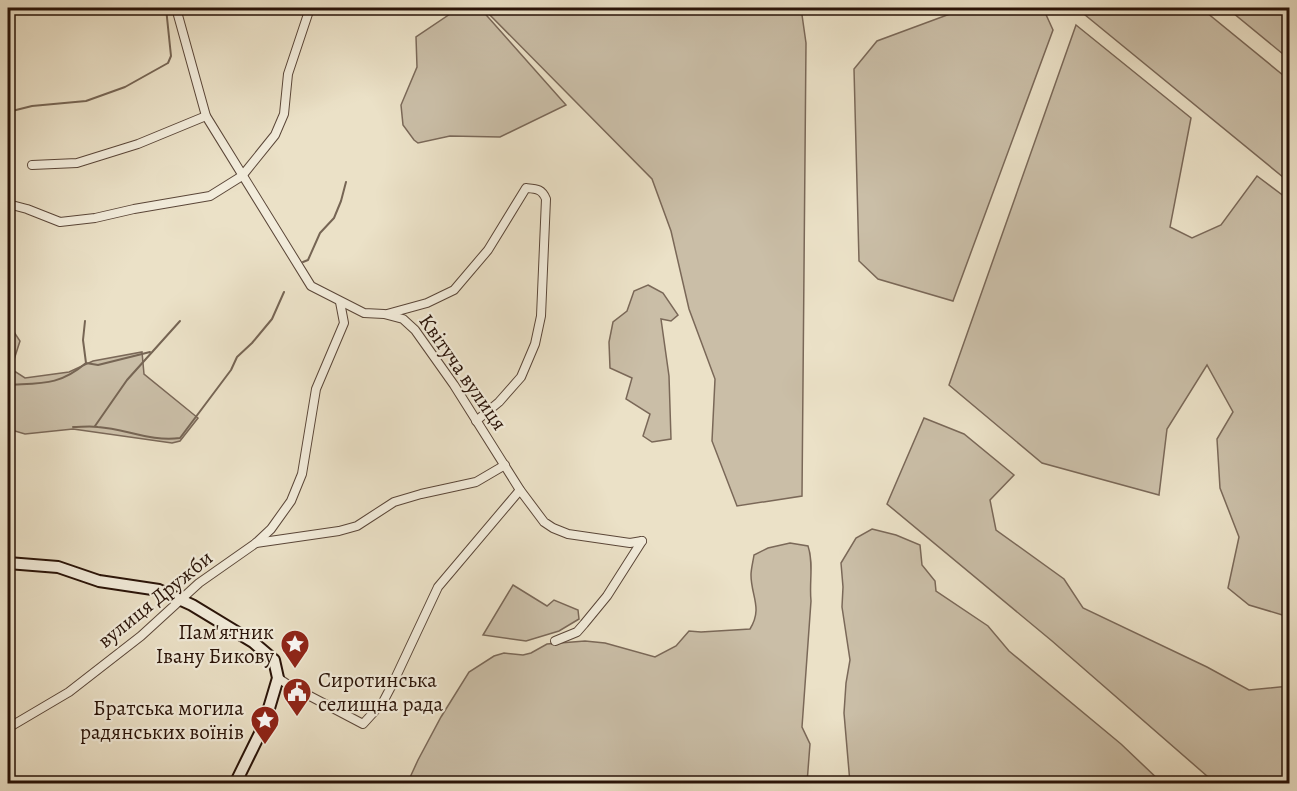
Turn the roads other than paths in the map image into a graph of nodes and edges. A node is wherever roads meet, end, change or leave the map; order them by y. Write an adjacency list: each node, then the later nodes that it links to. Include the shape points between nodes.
1 (176, 8): 3 (street, Квітуча вулиця)
2 (310, 8): 5 (street, via 288,74 284,114 275,135)
3 (206, 116): 4 (street, via 138,144 77,163); 5 (street, Квітуча вулиця)
4 (33, 165)
5 (242, 176): 6 (street, via 210,196 95,218 60,222); 7 (street, Квітуча вулиця, via 311,286)
6 (8, 204)
7 (340, 302): 8 (street, Квітуча вулиця, via 364,313); 12 (street, вулиця Дружби, via 344,323 316,389 302,474 291,501)
8 (386, 314): 9 (street, Квітуча вулиця, via 404,319 415,330); 9 (street, via 427,303 454,290 488,250 526,188 543,192 546,199 541,316 535,344 521,377)
9 (476, 421): 10 (street, Квітуча вулиця)
10 (505, 465): 11 (street, Квітуча вулиця); 12 (street, via 476,482 394,502 357,526)
11 (520, 490): 15 (street, Квітуча вулиця, via 544,522 561,531 642,542 585,624 577,632); 16 (street, via 438,587 393,683 363,724)
12 (256, 543): 14 (street, вулиця Дружби)
13 (8, 563): 14 (street, via 62,568 99,581 159,590)
14 (180, 600): 16 (street, via 254,642 274,660); 17 (street, вулиця Дружби, via 69,692)
15 (555, 641)
16 (278, 678): 18 (street, via 264,724)
17 (8, 728)
18 (235, 783)

